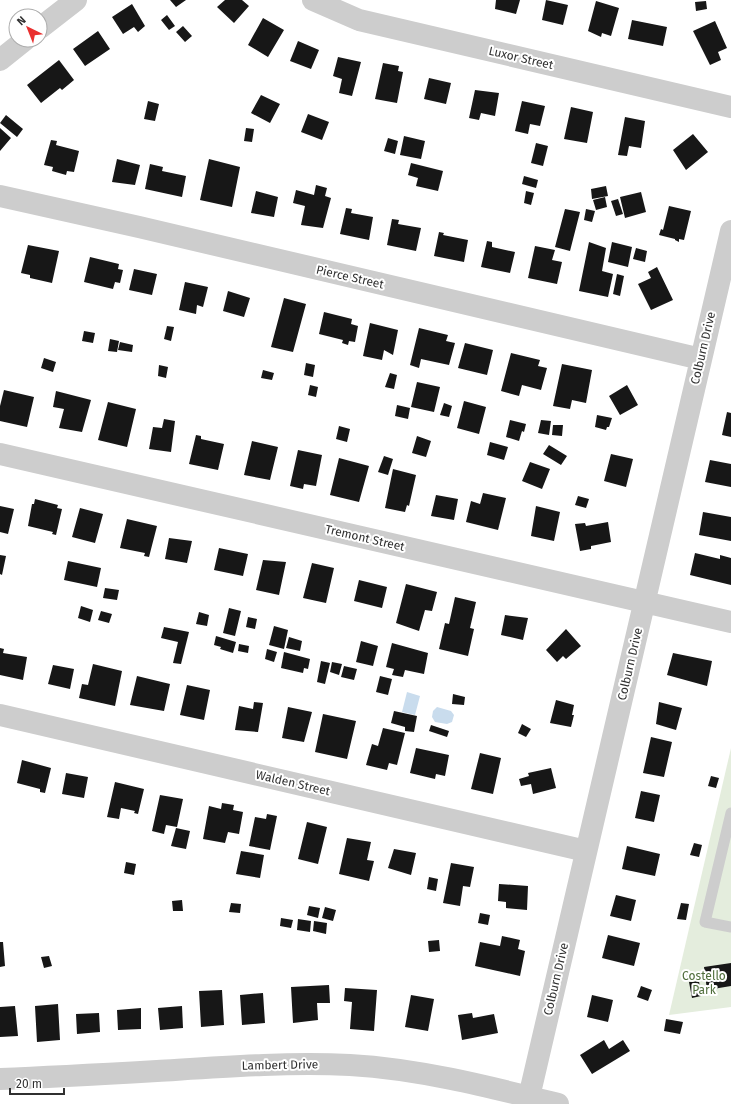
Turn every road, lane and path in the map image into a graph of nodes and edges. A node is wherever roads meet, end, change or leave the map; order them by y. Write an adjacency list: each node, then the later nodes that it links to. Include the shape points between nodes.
1 (76, 0): 3 (street)
2 (313, 0): 6 (street, Luxor Street, via 359,20)
3 (48, 22)
4 (15, 48): 5 (street)
5 (0, 60)
6 (731, 107)
7 (0, 196): 9 (street, Pierce Street)
8 (731, 231): 9 (street, Colburn Drive)
9 (701, 359): 11 (street, Colburn Drive)
10 (0, 454): 11 (street, Tremont Street)
11 (644, 603): 12 (street, Tremont Street); 15 (street, Colburn Drive)
12 (731, 622)
13 (0, 715): 15 (street, Walden Street)
14 (731, 813): 16 (lane, via 705,922)
15 (586, 851): 18 (street, Colburn Drive)
16 (731, 927)
17 (0, 1079): 18 (street, Lambert Drive, via 219,1066 351,1065 416,1074)
18 (530, 1097): 19 (street, Lambert Drive)
19 (558, 1104)

